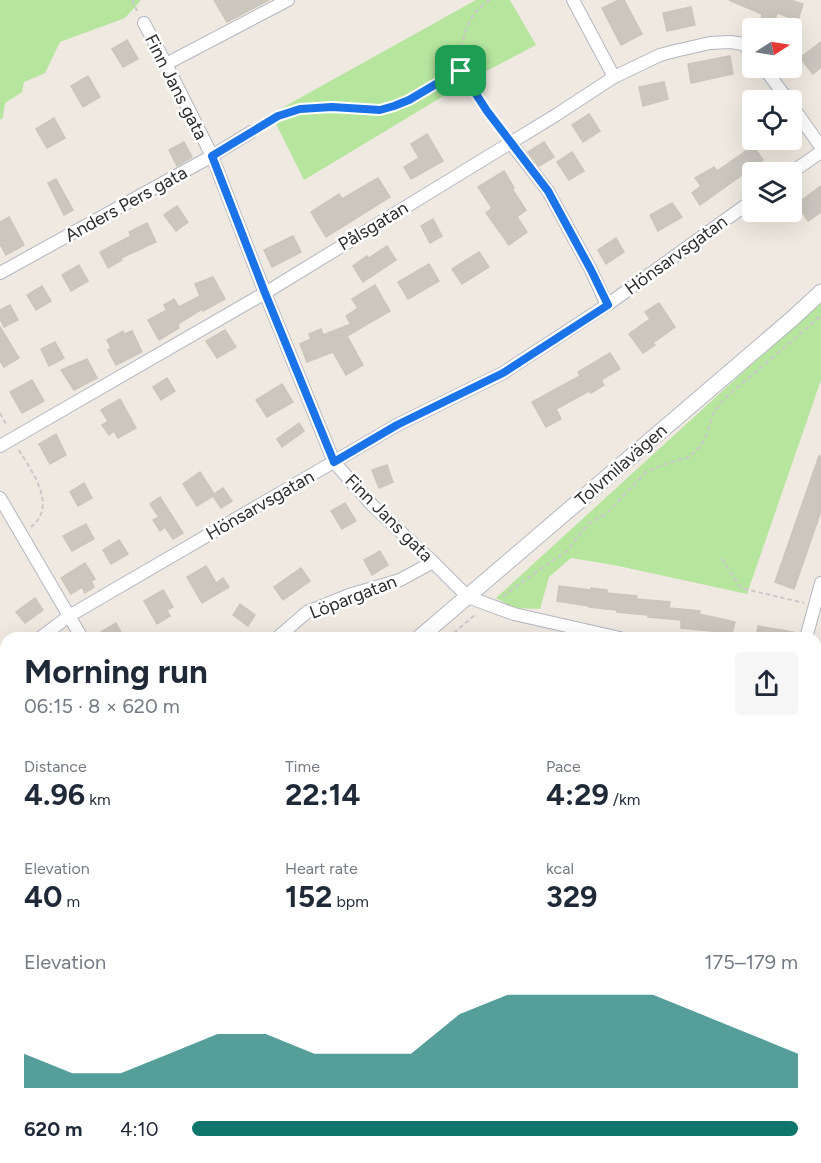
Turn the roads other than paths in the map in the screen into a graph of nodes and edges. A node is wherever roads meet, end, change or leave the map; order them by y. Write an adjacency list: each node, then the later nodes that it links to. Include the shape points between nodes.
1 (288, 0): 5 (street)
2 (573, 0): 6 (street)
3 (144, 23): 5 (street, Finn Jans gata)
4 (742, 44): 6 (street, Pålsgatan, via 710,43 675,51)
5 (166, 64): 12 (street, Finn Jans gata)
6 (614, 77): 9 (street, Pålsgatan)
7 (802, 120): 10 (street)
8 (250, 132): 12 (street, Anders Pers gata)
9 (510, 142): 17 (street, Pålsgatan); 18 (street, via 548,191)
10 (821, 147)
11 (821, 152): 13 (street)
12 (212, 156): 15 (street, Anders Pers gata); 17 (street, Finn Jans gata)
13 (802, 165)
14 (742, 208): 18 (street, Hönsarvsgatan)
15 (0, 273)
16 (821, 292): 24 (street, Tolvmilavägen)
17 (265, 293): 19 (street, Pålsgatan); 20 (street, Finn Jans gata)
18 (608, 305): 20 (street, Hönsarvsgatan, via 503,373 397,425)
19 (0, 446)
20 (334, 462): 22 (street, Finn Jans gata, via 373,506); 25 (street, Hönsarvsgatan)
21 (0, 498): 25 (street)
22 (433, 562): 24 (street, Finn Jans gata); 28 (street, Löpargatan, via 400,580 307,612)
23 (821, 583): 31 (street)
24 (468, 597): 29 (street, Tolvmilavägen); 30 (street, Finn Jans gata, via 514,614)
25 (69, 616): 26 (street, Hönsarvsgatan); 27 (street)
26 (48, 632)
27 (78, 632)
28 (284, 632)
29 (426, 632)
30 (594, 632)
31 (808, 632)

